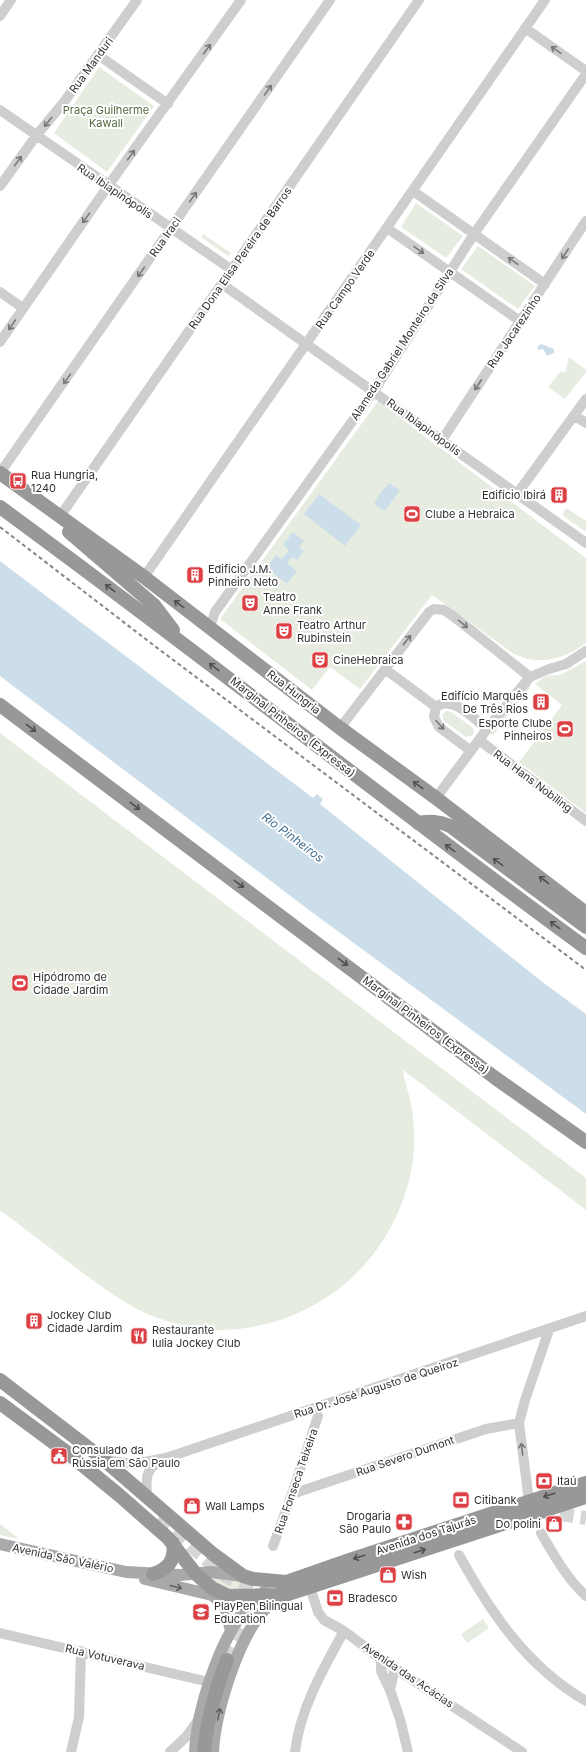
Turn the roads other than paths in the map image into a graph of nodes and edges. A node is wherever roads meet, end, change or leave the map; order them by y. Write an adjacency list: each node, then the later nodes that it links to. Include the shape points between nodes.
1 (11, 0): 7 (street)
2 (137, 0): 9 (street, Rua Manduri)
3 (241, 0): 12 (street, one-way to 3)
4 (330, 0): 20 (street, Rua Iraci, one-way to 4)
5 (419, 0): 22 (street, Rua Dona Elisa Pereira de Barros)
6 (545, 0): 8 (street, Rua Campo Verde)
7 (0, 16)
8 (525, 28): 10 (street, one-way to 8); 17 (street, Rua Campo Verde)
9 (98, 55): 12 (street); 14 (street, Rua Manduri, one-way to 14)
10 (586, 71)
11 (586, 74): 21 (street, Alameda Gabriel Monteiro da Silva)
12 (168, 104): 16 (street, one-way to 12)
13 (0, 110): 14 (street, Rua Ibiapinópolis)
14 (36, 136): 15 (street, Rua Manduri, one-way to 14); 16 (street, Rua Ibiapinópolis)
15 (0, 186)
16 (108, 186): 20 (street, Rua Ibiapinópolis); 27 (street, one-way to 27)
17 (413, 191): 19 (street, Rua Campo Verde); 21 (street)
18 (586, 221): 25 (street, Rua Jacarezinho, one-way to 25)
19 (388, 228): 23 (street, one-way to 23); 30 (street, Rua Campo Verde)
20 (171, 229): 22 (street, Rua Ibiapinópolis); 36 (street, Rua Iraci, one-way to 36)
21 (474, 234): 23 (street, Alameda Gabriel Monteiro da Silva); 25 (street, one-way to 21)
22 (232, 270): 24 (street, Rua Dona Elisa Pereira de Barros)
23 (449, 271): 28 (street); 31 (street, Alameda Gabriel Monteiro da Silva)
24 (222, 284): 30 (street, Rua Ibiapinópolis); 40 (street, Rua Dona Elisa Pereira de Barros)
25 (545, 284): 28 (street, Rua Jacarezinho)
26 (0, 292): 27 (street)
27 (23, 308): 29 (street, one-way to 29)
28 (520, 321): 35 (street, Rua Jacarezinho, one-way to 35)
29 (0, 342)
30 (307, 344): 31 (street, Rua Ibiapinópolis); 42 (street, Rua Campo Verde)
31 (374, 391): 35 (street, Rua Ibiapinópolis); 43 (street, Alameda Gabriel Monteiro da Silva)
32 (586, 399): 33 (street)
33 (575, 416): 34 (street); 37 (street)
34 (586, 423)
35 (442, 440): 37 (street, Rua Ibiapinópolis)
36 (0, 473): 38 (highway, Rua Hungria)
37 (516, 494): 41 (street, Rua Ibiapinópolis)
38 (38, 499): 40 (highway, Rua Hungria); 44 (highway, via 50,516 154,605)
39 (0, 506): 44 (highway, Marginal Pinheiros (Expressa), one-way to 39)
40 (61, 515): 42 (highway, Rua Hungria)
41 (586, 543)
42 (144, 577): 43 (highway, Rua Hungria, one-way to 42)
43 (205, 623): 50 (highway, Rua Hungria)
44 (181, 641): 56 (highway, Marginal Pinheiros (Expressa), one-way to 44)
45 (586, 651): 47 (street, via 566,664)
46 (385, 669): 47 (street, one-way to 47, via 429,612 438,609 454,616); 49 (street); 50 (street)
47 (530, 677): 51 (street)
48 (0, 705): 60 (highway, Marginal Pinheiros (Expressa), one-way to 60, via 494,1077)
49 (436, 707): 51 (street, via 445,702 451,703); 53 (street, one-way to 53, via 434,717 439,727)
50 (340, 728): 54 (highway, Rua Hungria, one-way to 50)
51 (487, 729): 52 (street)
52 (479, 740): 53 (street); 55 (street, Rua Hans Nobiling)
53 (471, 751): 54 (street)
54 (436, 798): 57 (highway, Rua Hungria, one-way to 54)
55 (586, 821)
56 (418, 823): 58 (highway, one-way to 56, via 450,826 435,821); 59 (highway, Marginal Pinheiros (Expressa), one-way to 56)
57 (586, 913)
58 (586, 927)
59 (586, 948)
60 (586, 1142)
61 (586, 1316): 62 (street, Rua Dr. José Augusto de Queiroz)
62 (549, 1330): 66 (street); 67 (street, Rua Dr. José Augusto de Queiroz)
63 (0, 1380): 68 (highway)
64 (1, 1401): 74 (highway, via 80,1451); 77 (highway, via 75,1459)
65 (318, 1416): 70 (street, Rua Fonseca Teixeira)
66 (519, 1423): 70 (street, Rua Severo Dumont, via 486,1430); 73 (street, one-way to 66)
67 (166, 1458): 68 (street, via 134,1464); 71 (street, via 149,1471 146,1479)
68 (103, 1459): 71 (highway)
69 (586, 1483): 73 (highway, Avenida dos Tajurás, one-way to 73)
70 (292, 1494): 79 (street, Rua Fonseca Teixeira)
71 (147, 1496): 76 (highway)
72 (586, 1497): 85 (highway, Avenida dos Tajurás, one-way to 72)
73 (529, 1501): 86 (highway, Avenida dos Tajurás, one-way to 86, via 349,1560)
74 (159, 1517)
75 (541, 1533): 90 (street, via 576,1588)
76 (197, 1540): 77 (highway, via 203,1551 198,1556); 84 (highway)
77 (170, 1541): 82 (highway); 83 (highway, via 174,1553 171,1563)
78 (0, 1544): 81 (main road, Avenida São Valério)
79 (273, 1546)
80 (459, 1555): 102 (street, via 506,1631 551,1677)
81 (126, 1572): 83 (main road, Avenida São Valério); 88 (main road, Avenida São Valério, one-way to 88)
82 (196, 1573): 83 (main road, Avenida São Valério); 84 (main road, Avenida São Valério, via 220,1572); 89 (highway, via 212,1588)
83 (153, 1574)
84 (243, 1576): 86 (highway)
85 (310, 1587): 86 (highway, Avenida dos Tajurás); 94 (street, Avenida das Acácias, via 318,1612 324,1620)
86 (286, 1588): 87 (highway); 92 (main road)
87 (263, 1593): 89 (highway); 91 (main road)
88 (212, 1596): 89 (main road, Avenida São Valério); 93 (main road, via 225,1606)
89 (228, 1596)
90 (586, 1596)
91 (242, 1613): 92 (main road, via 252,1613); 93 (main road)
92 (256, 1622): 108 (main road, one-way to 92, via 220,1708 229,1678 242,1646)
93 (231, 1631): 100 (main road)
94 (344, 1631): 97 (street, Avenida das Acácias); 109 (street, via 313,1692)
95 (0, 1633): 96 (street, Rua Votuverava)
96 (81, 1651): 100 (street, Rua Votuverava); 106 (street, via 79,1717)
97 (382, 1659): 99 (street, Avenida das Acácias); 101 (street, via 381,1671)
98 (227, 1660): 105 (highway)
99 (395, 1667): 101 (street); 111 (street, Avenida das Acácias)
100 (209, 1682): 103 (main road)
101 (390, 1690): 110 (street)
102 (586, 1702)
103 (199, 1720): 104 (street); 105 (main road)
104 (180, 1744): 105 (street, via 189,1742); 107 (street)
105 (198, 1750)
106 (71, 1752)
107 (170, 1752)
108 (213, 1752)
109 (295, 1752)
110 (408, 1752)
111 (522, 1752)

